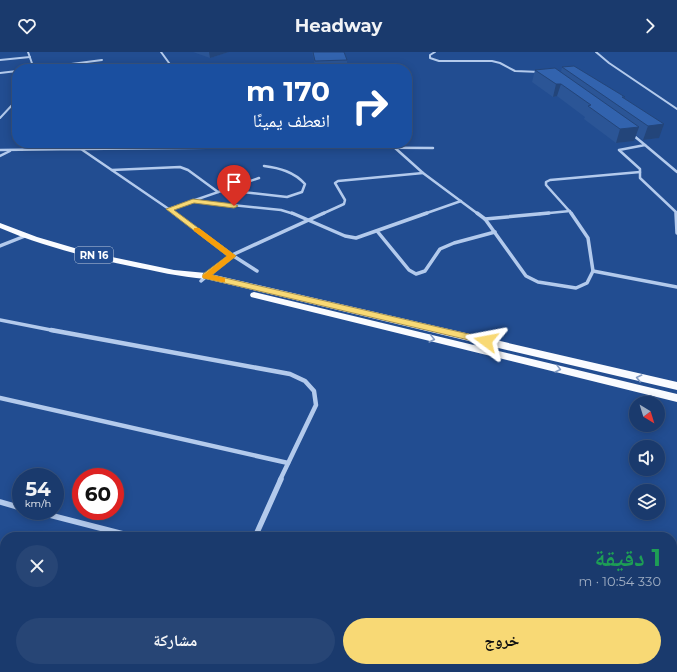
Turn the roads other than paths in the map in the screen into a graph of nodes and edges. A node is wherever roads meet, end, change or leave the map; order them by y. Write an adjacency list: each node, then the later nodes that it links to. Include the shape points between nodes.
1 (28, 52): 5 (street)
2 (161, 52): 10 (street)
3 (436, 52): 12 (street, via 430,55 430,58 439,61 492,61 515,71)
4 (596, 52): 15 (street)
5 (30, 57): 6 (street); 8 (street)
6 (0, 60)
7 (102, 60): 9 (street)
8 (32, 64)
9 (72, 64)
10 (170, 64)
11 (12, 72): 13 (street)
12 (543, 72)
13 (0, 73)
14 (12, 106): 16 (street)
15 (677, 109)
16 (0, 118)
17 (627, 131): 18 (street)
18 (645, 145): 29 (street, via 619,150 638,167); 30 (street)
19 (412, 147): 22 (street)
20 (238, 148): 23 (street)
21 (395, 148): 31 (street)
22 (434, 148)
23 (81, 149): 25 (street); 28 (street)
24 (0, 150): 25 (street)
25 (12, 150): 26 (street)
26 (0, 156)
27 (264, 166): 33 (street, via 281,169 302,180 305,184 302,192 287,197)
28 (112, 170): 34 (street, via 180,167); 37 (street)
29 (640, 172): 38 (street, via 547,181 546,185); 39 (street, via 640,178)
30 (677, 172)
31 (422, 173): 35 (street); 41 (street, via 338,181 335,184 346,202)
32 (259, 178): 33 (street)
33 (224, 190): 34 (street)
34 (218, 192): 36 (street)
35 (461, 200): 40 (street); 43 (street)
36 (193, 201): 37 (street); 41 (street, via 281,210)
37 (169, 209): 48 (street)
38 (570, 211): 40 (street); 50 (street, via 588,238)
39 (677, 213): 45 (street)
40 (486, 219): 44 (street)
41 (309, 220): 43 (street, via 350,238 362,237); 48 (street)
42 (0, 225): 46 (main road, RN 16)
43 (377, 231): 44 (street, via 409,270 416,274 425,271 440,249)
44 (495, 232): 50 (street, via 526,276 538,282 576,288 587,283)
45 (677, 233)
46 (25, 236): 47 (street); 51 (main road, RN 16, via 125,262)
47 (0, 246)
48 (232, 256): 49 (street); 51 (street)
49 (257, 270)
50 (593, 271): 52 (street)
51 (204, 278): 54 (main road, RN 16, one-way to 51); 56 (main road, RN 16, one-way to 56)
52 (677, 287)
53 (0, 320): 57 (street, via 290,374 305,382 314,391 316,405)
54 (677, 386)
55 (0, 398): 57 (street)
56 (677, 398)
57 (288, 463): 62 (street)
58 (0, 502): 59 (street)
59 (12, 505)
60 (64, 519): 61 (street)
61 (116, 532)
62 (257, 532)

